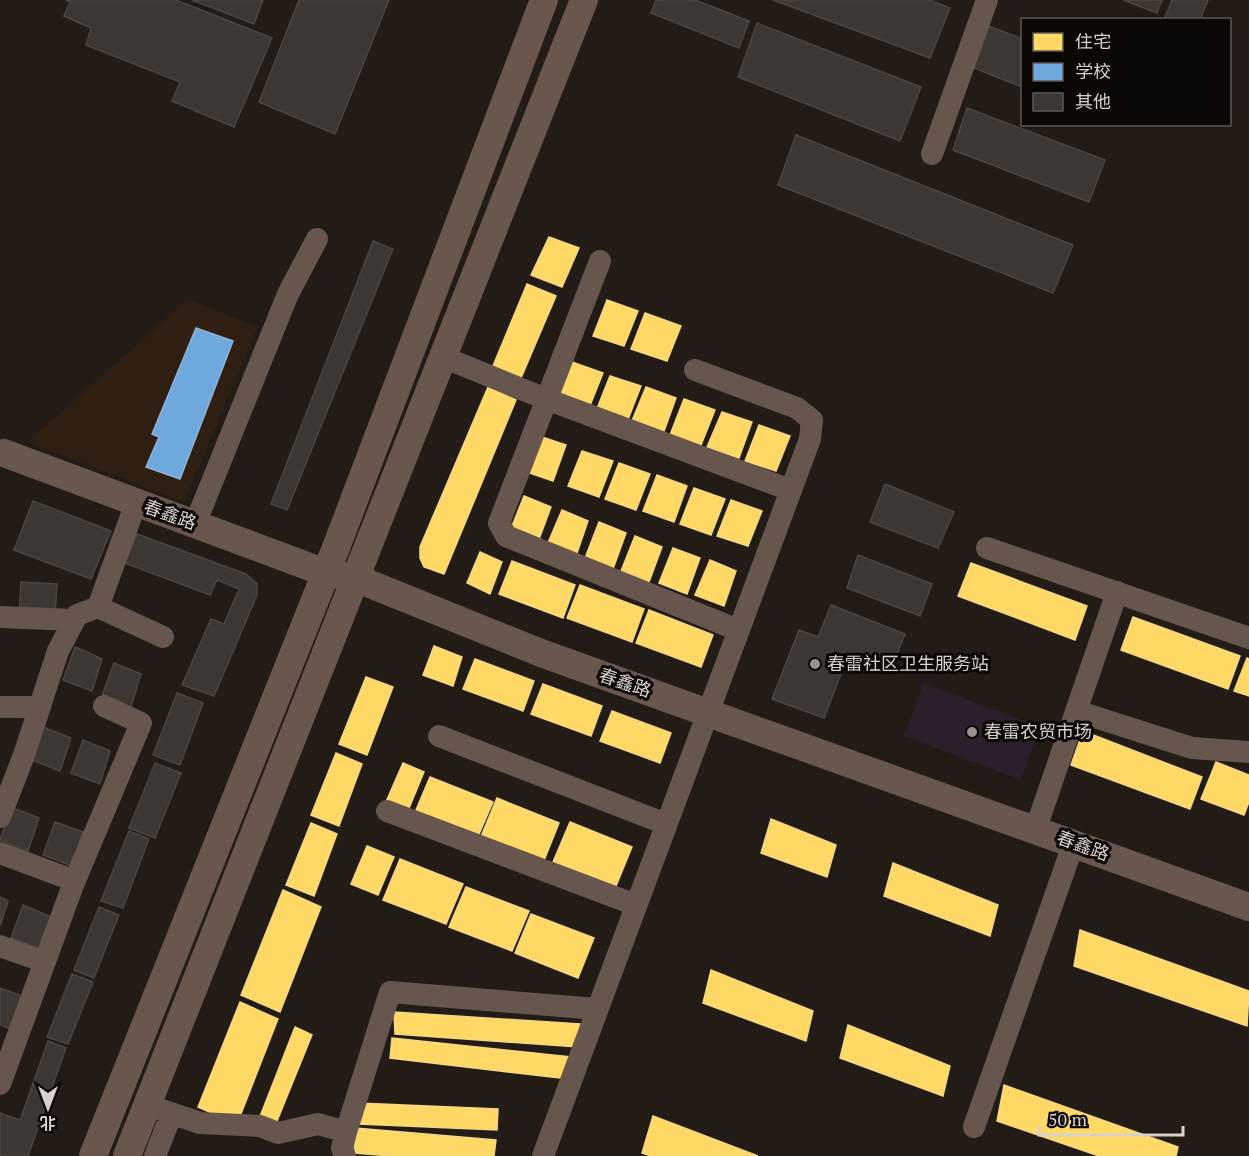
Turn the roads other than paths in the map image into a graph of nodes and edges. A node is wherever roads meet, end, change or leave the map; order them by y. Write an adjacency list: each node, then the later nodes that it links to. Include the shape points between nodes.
1 (544, 0): 15 (main road)
2 (584, 0): 7 (main road)
3 (987, 0): 4 (street)
4 (932, 154)
5 (317, 239): 13 (street, via 288,294)
6 (600, 261): 9 (street)
7 (443, 357): 9 (street); 16 (main road)
8 (695, 370): 11 (street, via 797,408 812,420 810,439)
9 (546, 399): 11 (street); 21 (street, via 499,524 506,536)
10 (4, 457): 12 (main road, 春鑫路)
11 (790, 490): 21 (street)
12 (136, 503): 13 (main road, 春鑫路); 18 (street)
13 (195, 524): 15 (main road, 春鑫路)
14 (987, 548): 17 (street)
15 (326, 573): 16 (main road, 春鑫路); 49 (main road)
16 (354, 581): 28 (main road, 春鑫路, via 393,608); 46 (main road)
17 (1117, 592): 23 (street); 27 (street)
18 (98, 607): 20 (street, via 76,615); 22 (street)
19 (0, 617): 20 (street)
20 (74, 620): 26 (street, via 58,651)
21 (738, 630): 28 (street)
22 (163, 637)
23 (1249, 638)
24 (104, 706): 37 (street, via 141,723)
25 (0, 707): 26 (street)
26 (40, 707): 32 (street)
27 (1076, 711): 30 (street, via 1192,748); 34 (street)
28 (705, 721): 33 (street); 34 (main road, 春鑫路); 35 (main road, 春鑫路)
29 (439, 736): 33 (street)
30 (1249, 752)
31 (387, 811): 38 (street)
32 (0, 817)
33 (666, 824): 38 (street)
34 (1036, 828): 35 (main road, 春鑫路)
35 (1071, 850): 39 (main road, 春鑫路); 40 (main road, 春鑫路); 47 (street)
36 (0, 853): 37 (street)
37 (75, 881): 42 (street)
38 (636, 905): 43 (street)
39 (1249, 907)
40 (1249, 924)
41 (0, 946): 42 (street)
42 (45, 962): 44 (street)
43 (597, 1009): 48 (street, via 390,992); 53 (street)
44 (8, 1037): 45 (street)
45 (0, 1084)
46 (159, 1110): 48 (street, via 200,1123 260,1126 278,1133 318,1124); 50 (main road); 51 (street)
47 (974, 1127)
48 (346, 1132): 52 (street, via 342,1148)
49 (93, 1156)
50 (126, 1156)
51 (155, 1156)
52 (345, 1156)
53 (543, 1156)

